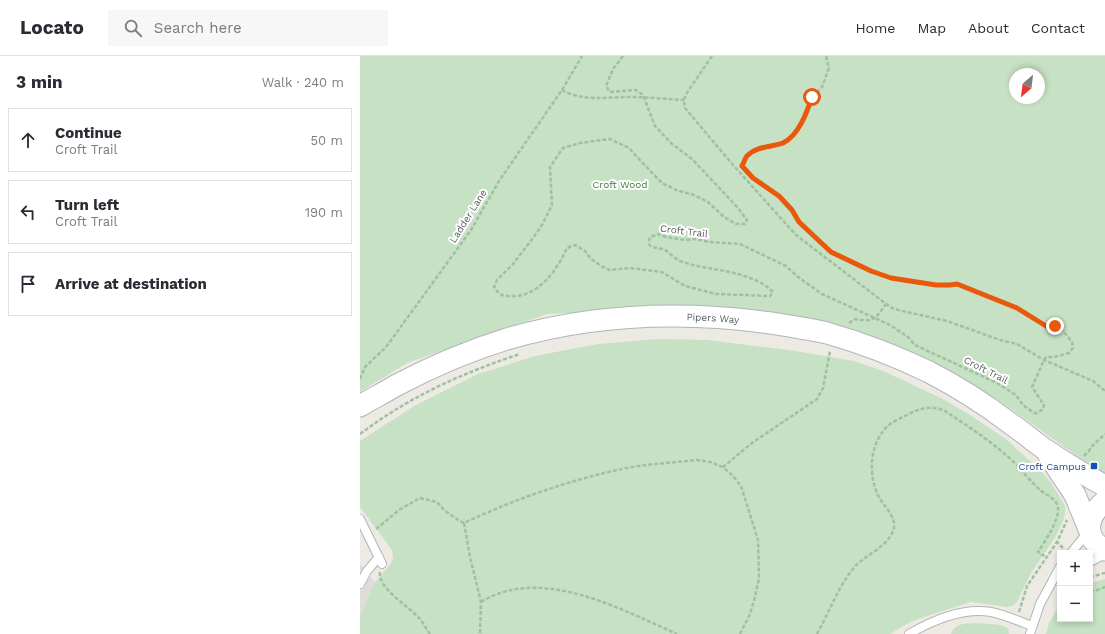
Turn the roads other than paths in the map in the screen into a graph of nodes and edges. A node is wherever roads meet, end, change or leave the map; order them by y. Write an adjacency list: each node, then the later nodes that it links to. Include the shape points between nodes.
1 (361, 407): 2 (main road, Pipers Way, via 432,368 472,351 520,336 612,319 714,317 824,333 895,357 967,393)
2 (1046, 450): 3 (main road, Pipers Way); 6 (main road, Pipers Way, via 1075,495)
3 (1105, 486)
4 (1105, 501): 6 (main road, via 1091,517)
5 (360, 519): 13 (lane, via 380,560 367,571)
6 (1090, 530): 7 (lane); 8 (main road, Pipers Way, via 1093,540)
7 (1073, 550)
8 (1105, 550)
9 (1105, 554): 10 (lane)
10 (1093, 560)
11 (1057, 572): 14 (lane)
12 (1057, 582): 14 (lane)
13 (360, 584)
14 (1049, 586): 15 (lane)
15 (1031, 630): 16 (lane, via 1018,620 991,612 967,611 932,622)
16 (909, 634)

